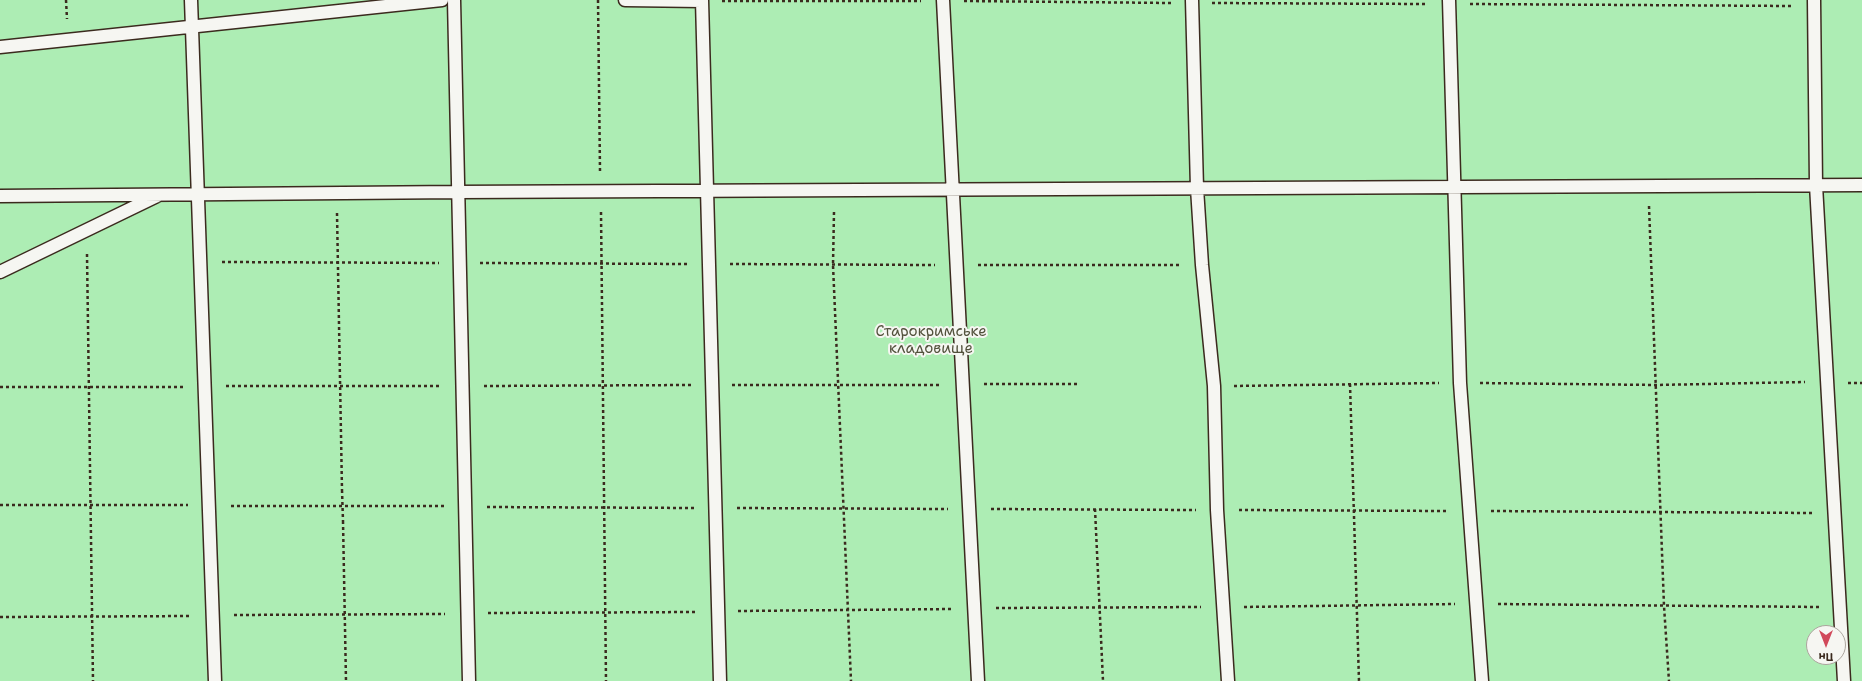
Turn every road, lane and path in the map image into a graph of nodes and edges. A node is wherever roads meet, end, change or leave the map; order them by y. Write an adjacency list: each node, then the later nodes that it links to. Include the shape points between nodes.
1 (191, 0): 11 (lane)
2 (442, 0): 11 (lane)
3 (454, 0): 22 (lane)
4 (598, 0): 20 (path)
5 (625, 0): 6 (lane)
6 (702, 0): 7 (path); 21 (lane)
7 (943, 1): 8 (path); 18 (lane)
8 (1192, 1): 9 (path); 17 (lane)
9 (1449, 2): 10 (path); 16 (lane)
10 (1814, 3): 13 (lane)
11 (192, 26): 12 (lane); 25 (lane)
12 (0, 47)
13 (1816, 185): 14 (lane); 15 (lane); 29 (lane)
14 (1862, 185)
15 (1648, 186): 16 (lane); 35 (path)
16 (1454, 187): 17 (lane); 30 (lane)
17 (1197, 188): 18 (lane); 42 (lane)
18 (953, 189): 19 (lane); 32 (lane)
19 (834, 190): 21 (lane); 37 (path, via 833,265)
20 (601, 191): 21 (lane); 22 (lane); 41 (path)
21 (707, 191): 36 (lane)
22 (458, 192): 23 (lane); 40 (lane)
23 (336, 193): 25 (lane); 39 (path)
24 (162, 194): 25 (lane); 26 (lane); 27 (lane)
25 (198, 194): 38 (lane)
26 (0, 196)
27 (87, 230): 28 (lane); 44 (path)
28 (0, 272)
29 (1827, 382): 31 (path); 35 (path); 58 (lane)
30 (1460, 383): 34 (path); 35 (path); 56 (lane)
31 (1862, 383)
32 (963, 384): 33 (path); 37 (path); 52 (lane)
33 (1077, 384)
34 (1350, 384): 42 (path); 55 (path)
35 (1656, 384): 57 (path)
36 (712, 385): 37 (path); 41 (path); 50 (lane)
37 (838, 385): 51 (path)
38 (204, 386): 39 (path); 44 (path); 47 (lane)
39 (340, 386): 40 (path); 69 (path, bridge)
40 (463, 386): 41 (path); 48 (lane)
41 (603, 386): 49 (path)
42 (1214, 386): 54 (lane)
43 (0, 387): 44 (path)
44 (89, 387): 46 (path)
45 (0, 505): 46 (path)
46 (91, 505): 47 (path); 71 (path)
47 (208, 505): 48 (path); 72 (lane)
48 (465, 506): 49 (path); 70 (lane)
49 (604, 507): 50 (path); 67 (path)
50 (715, 508): 51 (path); 68 (lane)
51 (844, 508): 52 (path); 66 (path)
52 (969, 509): 53 (path); 65 (lane)
53 (1095, 509): 54 (path); 64 (path)
54 (1217, 510): 55 (path); 62 (lane)
55 (1354, 511): 56 (path); 60 (path)
56 (1470, 511): 57 (path); 59 (lane)
57 (1661, 512): 58 (path); 61 (path)
58 (1835, 513): 63 (lane)
59 (1476, 604): 60 (path); 61 (path); 85 (lane)
60 (1356, 606): 62 (path); 84 (path)
61 (1664, 606): 63 (path); 86 (path)
62 (1223, 607): 64 (path); 83 (lane)
63 (1840, 607): 87 (lane)
64 (1100, 608): 65 (path); 82 (path)
65 (974, 609): 66 (path); 81 (lane)
66 (848, 610): 68 (path); 80 (path)
67 (605, 612): 68 (path); 70 (path); 78 (path)
68 (718, 612): 79 (lane)
69 (344, 614): 70 (path); 72 (path); 76 (path)
70 (468, 614): 77 (lane)
71 (92, 616): 72 (path); 73 (path); 74 (path)
72 (212, 616): 75 (lane)
73 (0, 617)
74 (93, 681)
75 (215, 681)
76 (346, 681)
77 (469, 681)
78 (606, 681)
79 (720, 681)
80 (851, 681)
81 (978, 681)
82 (1103, 681)
83 (1228, 681)
84 (1359, 681)
85 (1482, 681)
86 (1669, 681)
87 (1844, 681)

